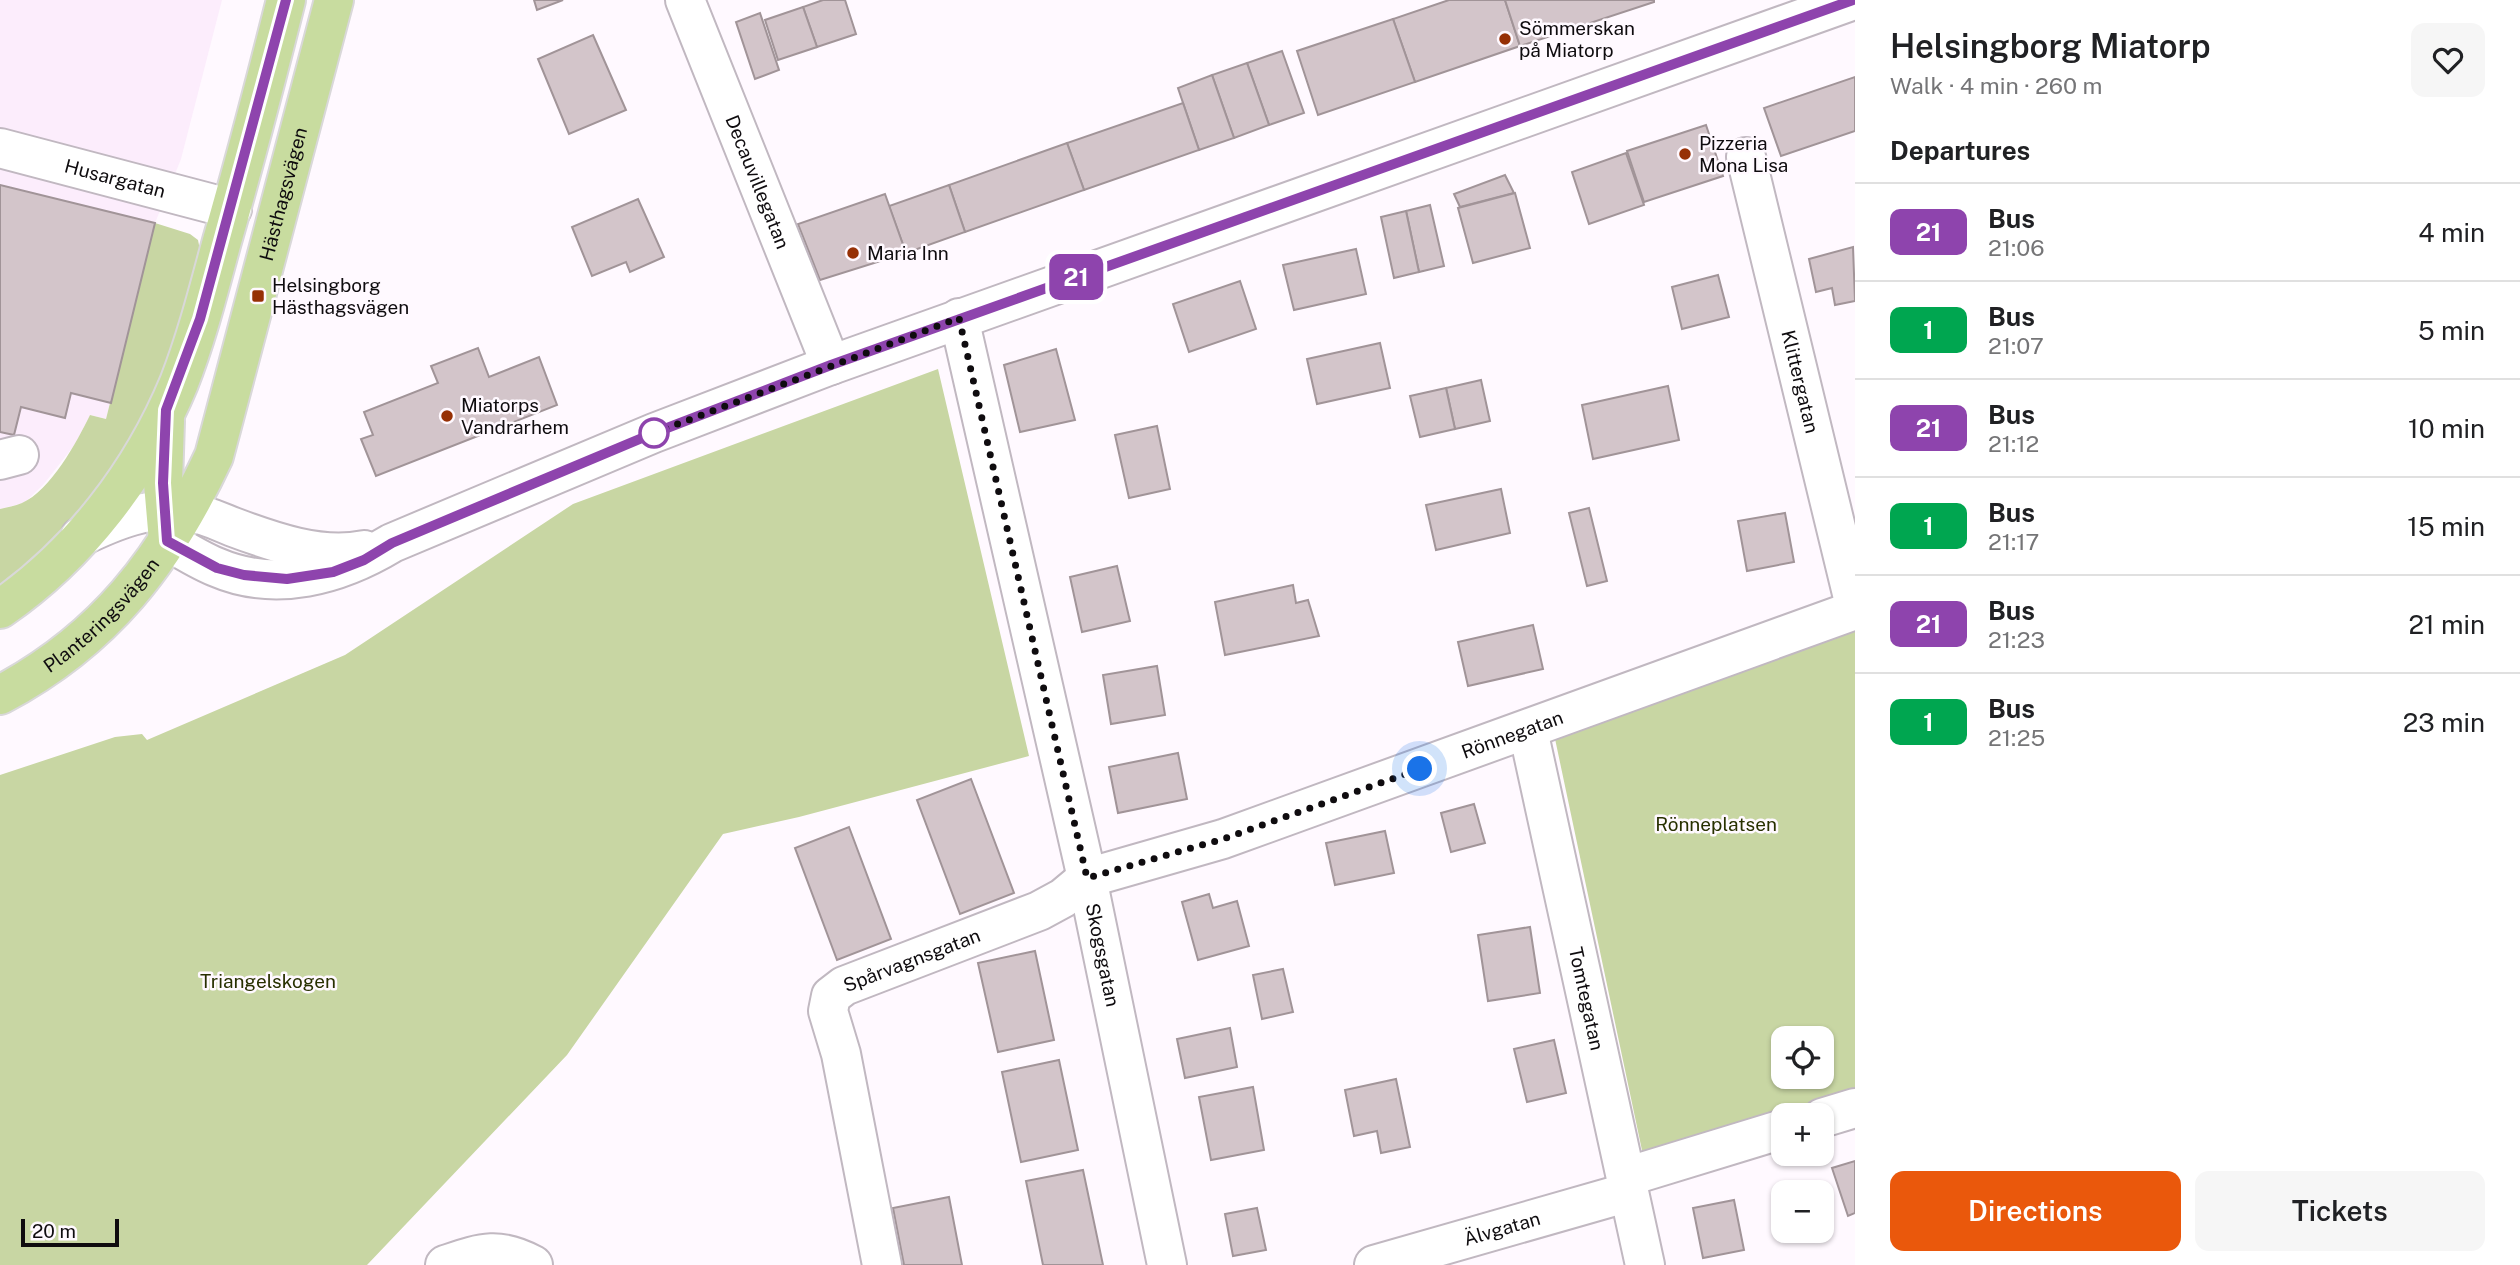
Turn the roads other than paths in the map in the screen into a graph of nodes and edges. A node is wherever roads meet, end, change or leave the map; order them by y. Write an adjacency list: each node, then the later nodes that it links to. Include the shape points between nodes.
1 (286, 0): 8 (main road)
2 (334, 0): 12 (main road, Hästhagsvägen, via 214,456)
3 (685, 0): 10 (street, Decauvillegatan)
4 (1854, 0): 5 (street, Planteringsvägen)
5 (1808, 8): 9 (street, Planteringsvägen)
6 (0, 148): 8 (street, Husargatan)
7 (1746, 157): 14 (street, Klittergatan)
8 (232, 209): 11 (main road, via 190,353)
9 (959, 318): 10 (street, Planteringsvägen); 18 (street, Skogsgatan)
10 (831, 365): 12 (street, Planteringsvägen, via 654,433 333,572 287,579 217,568)
11 (166, 410): 12 (main road); 13 (main road, via 129,477)
12 (173, 521): 13 (street, via 110,523); 16 (main road, Planteringsvägen, via 137,586 108,619 64,656)
13 (80, 537): 15 (main road)
14 (1855, 608): 17 (street, Rönnegatan)
15 (0, 609)
16 (0, 695)
17 (1528, 730): 18 (street, Rönnegatan, via 1223,839); 22 (street, Tomtegatan)
18 (1087, 878): 25 (street, Spårvagnsgatan, via 1039,911 845,986 831,996 828,1011 841,1054); 26 (street, Skogsgatan)
19 (1855, 1108): 20 (street)
20 (1834, 1114)
21 (1771, 1133): 22 (street, Älvgatan)
22 (1628, 1184): 27 (street, Älvgatan); 28 (street, Tomtegatan)
23 (445, 1265): 24 (street, via 484,1252 513,1254)
24 (533, 1265)
25 (882, 1265)
26 (1167, 1265)
27 (1374, 1265)
28 (1645, 1265)

